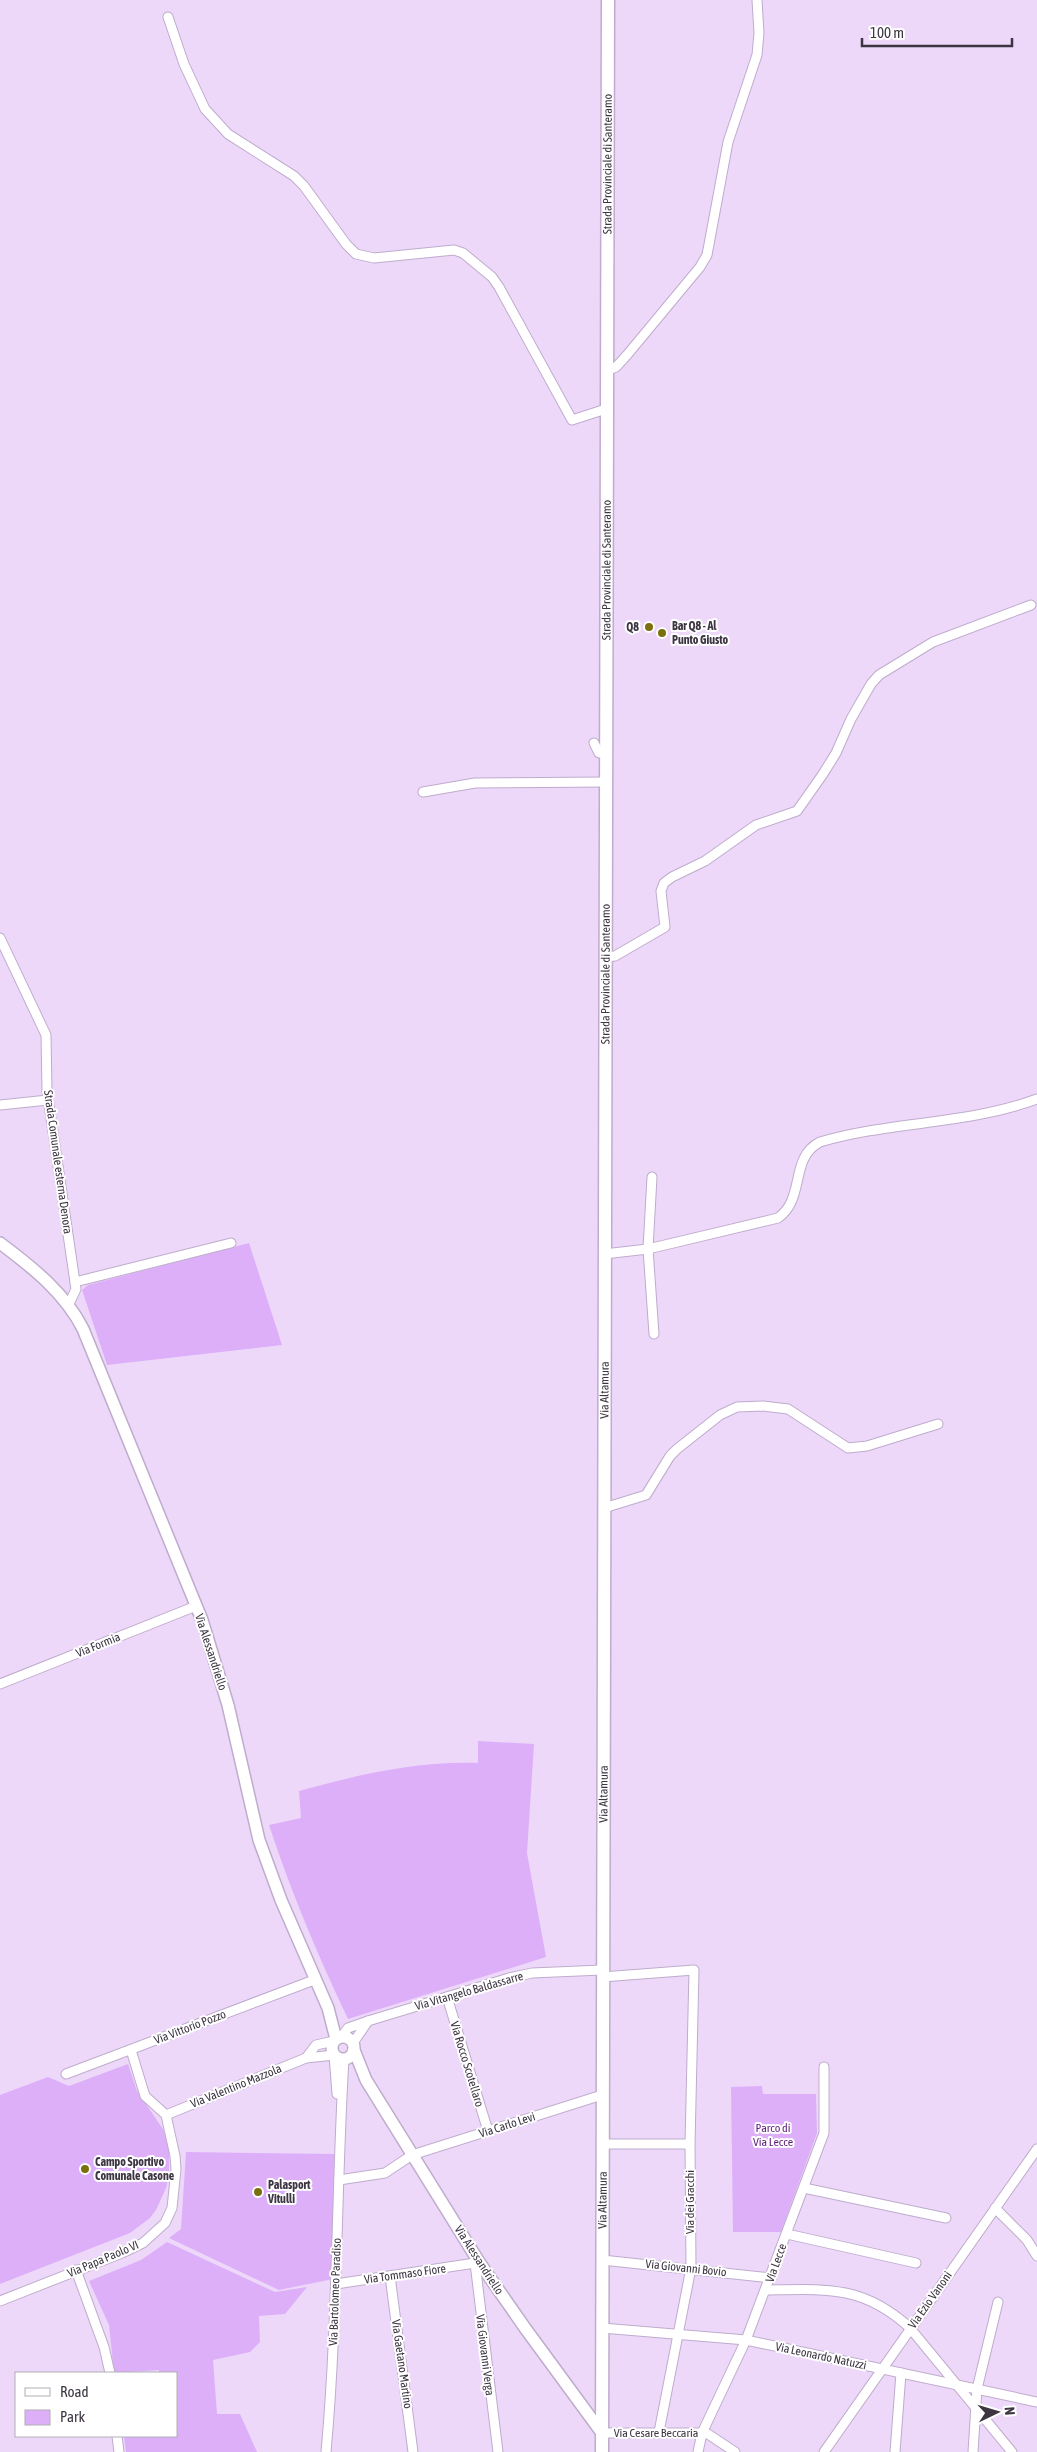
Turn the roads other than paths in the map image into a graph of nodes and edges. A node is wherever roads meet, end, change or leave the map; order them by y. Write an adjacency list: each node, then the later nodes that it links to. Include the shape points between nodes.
1 (608, 0): 4 (main road, Strada Provinciale di Santeramo)
2 (757, 0): 4 (street, via 757,55 728,142 707,255 627,355 616,367)
3 (168, 17): 5 (street, via 184,64 205,109 228,134 294,176 356,254 374,258 446,250 463,253 499,287 572,420)
4 (606, 371): 5 (main road, Strada Provinciale di Santeramo)
5 (606, 409): 8 (main road, Strada Provinciale di Santeramo)
6 (1031, 605): 12 (street, via 933,642 879,676 850,719 827,767 797,811 756,825 705,861 664,883 661,891 665,927 615,956)
7 (594, 743): 8 (street, via 599,753)
8 (606, 753): 9 (main road, Strada Provinciale di Santeramo)
9 (606, 782): 10 (street, via 475,783); 12 (main road, Strada Provinciale di Santeramo)
10 (423, 792)
11 (0, 938): 14 (street, Strada Comunale esterna Denora, via 46,1035)
12 (605, 957): 16 (main road, Strada Provinciale di Santeramo)
13 (1037, 1099): 20 (street, via 957,1119 869,1130 820,1142 803,1159 792,1204 778,1218)
14 (48, 1100): 15 (street); 22 (street, Strada Comunale esterna Denora)
15 (0, 1105)
16 (604, 1138): 21 (main road, Via Altamura)
17 (652, 1177): 20 (street)
18 (0, 1243): 23 (street, Via Alessandriello)
19 (231, 1243): 22 (street)
20 (648, 1249): 21 (street); 24 (street)
21 (604, 1254): 26 (main road, Via Altamura)
22 (75, 1282): 23 (street, Strada Comunale esterna Denora, via 76,1289)
23 (69, 1304): 27 (street, Via Alessandriello, via 83,1329)
24 (654, 1334)
25 (938, 1424): 26 (street, via 866,1446 848,1448 788,1409 737,1407 720,1415 677,1449 646,1495)
26 (604, 1508): 30 (main road, Via Altamura)
27 (196, 1606): 28 (street, Via Formia); 31 (street, Via Alessandriello, via 220,1677 259,1840)
28 (0, 1684)
29 (694, 1970): 30 (street, Via Vitangelo Baldassarre); 46 (street, Via dei Gracchi)
30 (602, 1973): 32 (street, Via Vitangelo Baldassarre, via 532,1973); 42 (main road, Via Altamura)
31 (314, 1980): 34 (street, Via Alessandriello, via 337,2021); 36 (street, Via Vittorio Pozzo)
32 (447, 1997): 33 (street, Via Vitangelo Baldassarre); 44 (street, Via Rocco Scotellaro)
33 (368, 2020): 34 (street, Via Vitangelo Baldassarre, via 348,2028); 35 (street)
34 (338, 2039): 35 (street, Via Alessandriello, via 349,2038); 37 (street, Via Alessandriello, via 332,2048); 38 (street, Via Valentino Mazzola, via 316,2045)
35 (354, 2047): 37 (street, via 350,2056); 41 (street, Via Alessandriello)
36 (131, 2050): 40 (street, Via Vittorio Pozzo); 43 (street, via 146,2096)
37 (339, 2057): 38 (street, Via Valentino Mazzola); 41 (street, Via Alessandriello); 49 (street, Via Bartolomeo Paradiso)
38 (306, 2058): 43 (street, Via Valentino Mazzola)
39 (824, 2067): 50 (street, Via Lecce, via 824,2133)
40 (66, 2074)
41 (366, 2080): 48 (street, Via Alessandriello)
42 (602, 2095): 44 (street, Via Carlo Levi); 45 (main road, Via Altamura)
43 (166, 2115): 59 (street, Via Papa Paolo VI, via 176,2169 172,2208 165,2222 143,2242)
44 (488, 2131): 48 (street, Via Carlo Levi)
45 (602, 2144): 46 (street); 55 (main road, Via Altamura)
46 (690, 2144): 58 (street, Via dei Gracchi)
47 (1037, 2149): 51 (street, Via Ezio Vanoni)
48 (412, 2155): 49 (street, Via Carlo Levi, via 385,2173); 56 (street, Via Alessandriello)
49 (339, 2180): 62 (street, Via Bartolomeo Paradiso)
50 (804, 2188): 52 (street); 53 (street, Via Lecce)
51 (995, 2208): 54 (street, via 1027,2240); 67 (street, Via Ezio Vanoni)
52 (946, 2218)
53 (787, 2234): 57 (street); 61 (street, Via Lecce)
54 (1037, 2256)
55 (602, 2260): 58 (street, Via Giovanni Bovio); 66 (main road, Via Altamura)
56 (477, 2263): 60 (street, Via Tommaso Fiore); 80 (street, Via Alessandriello); 84 (street, Via Giovanni Verga)
57 (916, 2263)
58 (691, 2268): 61 (street, Via Giovanni Bovio); 68 (street, Via dei Gracchi)
59 (76, 2270): 64 (street, Via Papa Paolo VI); 71 (street)
60 (390, 2276): 62 (street, Via Tommaso Fiore); 83 (street, Via Gaetano Martino)
61 (771, 2278): 63 (street, Via Lecce)
62 (336, 2284): 82 (street, Via Bartolomeo Paradiso, via 333,2379)
63 (766, 2290): 67 (street, via 838,2291 873,2301); 69 (street, Via Lecce)
64 (0, 2301)
65 (998, 2302): 74 (street)
66 (602, 2328): 68 (street, Via Leonardo Natuzzi); 80 (main road, Via Altamura)
67 (910, 2328): 70 (street, Via Ezio Vanoni); 73 (street)
68 (678, 2334): 69 (street, Via Leonardo Natuzzi); 77 (street, Via dei Gracchi)
69 (746, 2340): 70 (street, Via Leonardo Natuzzi); 78 (street, Via Lecce)
70 (880, 2369): 72 (street, Via Leonardo Natuzzi); 88 (street, Via Ezio Vanoni)
71 (110, 2372)
72 (901, 2373): 73 (street, Via Leonardo Natuzzi); 89 (street)
73 (956, 2385): 74 (street, Via Leonardo Natuzzi); 76 (street)
74 (977, 2389): 75 (street, Via Leonardo Natuzzi); 76 (street)
75 (1037, 2402)
76 (976, 2409): 90 (street); 91 (street)
77 (659, 2432): 78 (street, Via Cesare Beccaria); 80 (street, Via Cesare Beccaria)
78 (702, 2433): 86 (street, Via Lecce); 87 (street, Via Cesare Beccaria)
79 (118, 2437): 81 (street)
80 (602, 2442): 85 (street, Via Alessandriello)
81 (120, 2452)
82 (326, 2452)
83 (414, 2452)
84 (498, 2452)
85 (610, 2452)
86 (698, 2452)
87 (735, 2452)
88 (824, 2452)
89 (895, 2452)
90 (973, 2452)
91 (1012, 2452)

